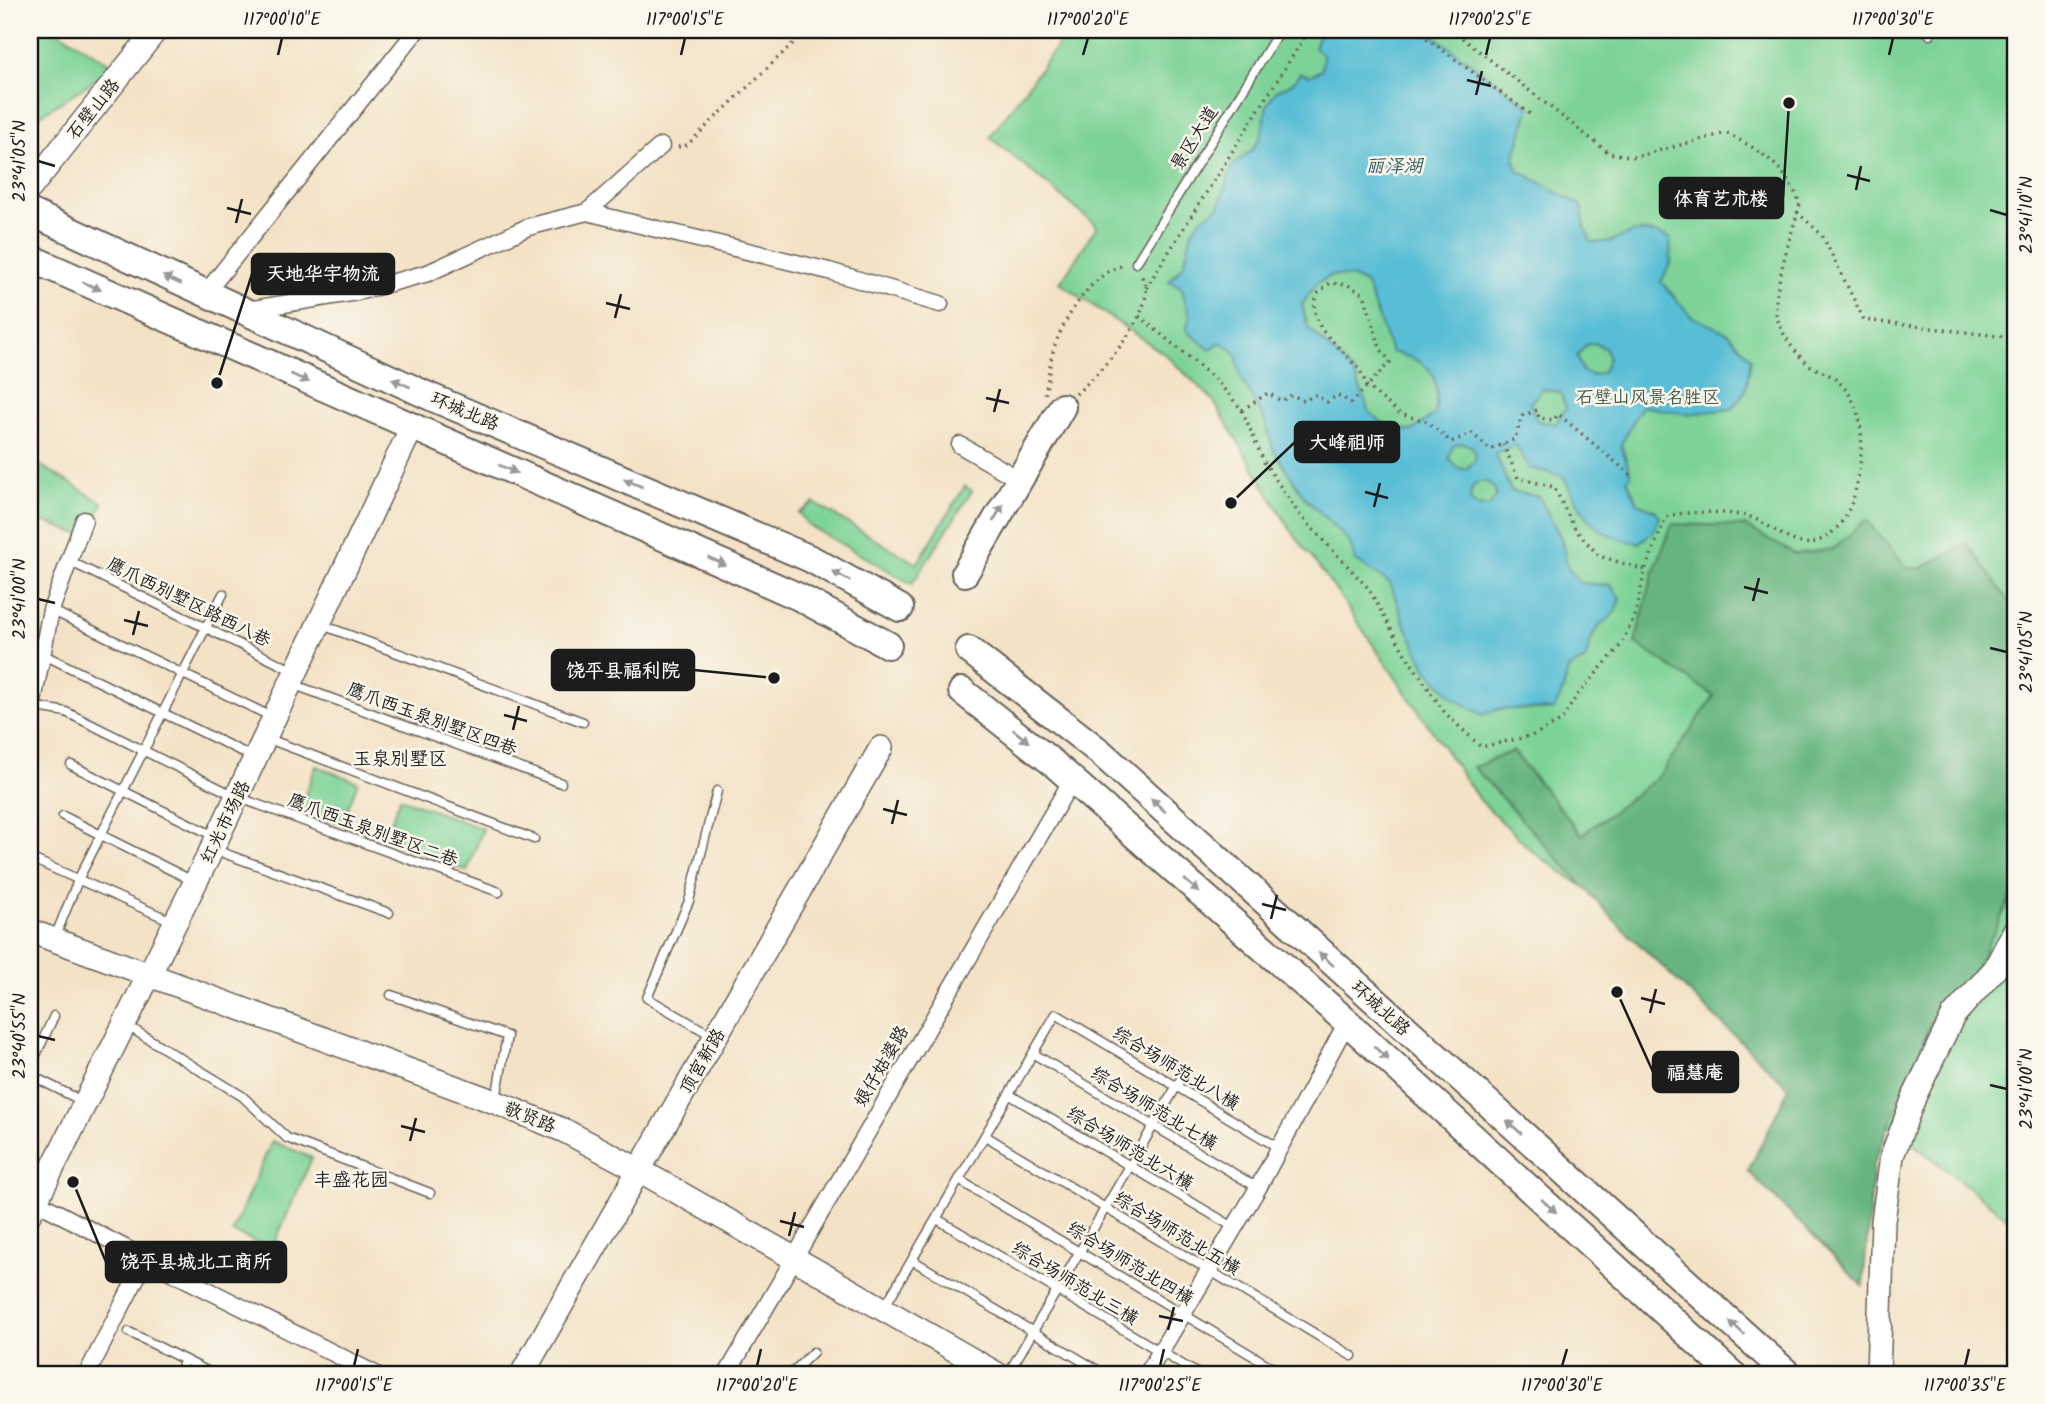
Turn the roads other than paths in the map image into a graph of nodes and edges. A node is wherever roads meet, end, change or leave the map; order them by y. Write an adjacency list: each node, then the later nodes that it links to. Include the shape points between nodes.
1 (156, 30): 5 (street, 石壁山路)
2 (417, 30): 10 (street)
3 (1280, 30): 9 (lane, 景区大道)
4 (656, 149): 7 (street)
5 (30, 188)
6 (30, 212): 10 (main road, 环城北路, one-way to 6)
7 (586, 212): 11 (street, via 829,271); 12 (street, via 528,227 428,273 357,292)
8 (30, 258): 14 (main road, 环城北路, one-way to 14)
9 (1136, 263)
10 (204, 295): 12 (main road, 环城北路)
11 (940, 304)
12 (241, 311): 21 (main road, 环城北路, one-way to 12, via 811,559)
13 (1053, 402): 16 (main road)
14 (412, 427): 23 (street, 红光市场路); 25 (main road, 环城北路, one-way to 25, via 799,597)
15 (960, 445): 16 (street)
16 (1018, 479): 19 (main road, one-way to 16)
17 (83, 520): 18 (street)
18 (67, 560): 22 (street); 24 (lane, 鹰爪西别墅区路西八巷)
19 (965, 573)
20 (223, 594): 24 (lane)
21 (900, 608)
22 (51, 610): 27 (street); 28 (lane)
23 (319, 624): 29 (street, 红光市场路); 33 (lane)
24 (206, 628): 28 (lane); 29 (lane, 鹰爪西别墅区路西八巷)
25 (887, 645)
26 (969, 650): 110 (main road, 环城北路, one-way to 26, via 1100,752)
27 (40, 653): 31 (street); 32 (lane)
28 (184, 673): 32 (lane); 34 (lane)
29 (295, 678): 34 (street, 红光市场路); 39 (lane, 鹰爪西玉泉别墅区四巷)
30 (962, 691): 38 (main road, 环城北路, one-way to 38)
31 (31, 705): 36 (lane, 鹰爪西玉泉别墅区二巷, via 66,712)
32 (164, 712): 34 (lane); 36 (lane)
33 (583, 722)
34 (266, 739): 42 (street, 红光市场路); 45 (lane)
35 (881, 748): 61 (street, 顶宫新路)
36 (145, 752): 41 (lane); 42 (lane, 鹰爪西玉泉别墅区二巷)
37 (71, 765): 41 (lane)
38 (1072, 780): 59 (main road, 环城北路, one-way to 59); 83 (street, 娘仔姑婆路)
39 (561, 783)
40 (717, 791): 61 (lane, via 689,901 647,998)
41 (125, 792): 44 (lane); 46 (lane)
42 (237, 797): 46 (street, 红光市场路); 50 (lane, 鹰爪西玉泉别墅区二巷)
43 (63, 816): 44 (lane)
44 (102, 836): 48 (lane); 49 (lane)
45 (534, 839)
46 (215, 843): 49 (street, 红光市场路); 51 (lane)
47 (30, 858): 48 (lane)
48 (79, 878): 52 (lane); 55 (lane)
49 (196, 882): 52 (street, 红光市场路)
50 (499, 892)
51 (389, 913)
52 (175, 923): 56 (street, 红光市场路)
53 (2015, 930): 111 (street, via 1995,969 1953,1016 1892,1156 1883,1221)
54 (30, 931): 55 (street, 敬贤路)
55 (54, 940): 56 (street, 敬贤路)
56 (147, 976): 60 (street, 红光市场路); 69 (street, 敬贤路)
57 (391, 995): 69 (lane, via 507,1036)
58 (54, 1016): 63 (lane)
59 (1347, 1022): 72 (street); 109 (main road, 环城北路, one-way to 109)
60 (124, 1023): 68 (street, 红光市场路); 77 (lane, via 242,1096 287,1138)
61 (716, 1038): 74 (street, 顶宫新路)
62 (1034, 1055): 66 (lane, 综合场师范北八横, via 1056,1014); 67 (lane); 70 (lane, 综合场师范北七横)
63 (30, 1068)
64 (30, 1075): 68 (lane)
65 (1182, 1077): 66 (lane)
66 (1176, 1088): 70 (lane); 72 (lane, 综合场师范北八横)
67 (1010, 1095): 71 (lane); 73 (lane, 综合场师范北六横)
68 (85, 1102): 78 (street, 红光市场路)
69 (495, 1102): 74 (street, 敬贤路, via 565,1131)
70 (1153, 1126): 73 (lane); 76 (lane, 综合场师范北七横)
71 (986, 1137): 75 (lane); 79 (lane, 综合场师范北五横)
72 (1279, 1148): 76 (street)
73 (1130, 1166): 79 (lane); 81 (lane, 综合场师范北六横)
74 (639, 1170): 83 (street, 敬贤路); 100 (street, 顶宫新路)
75 (959, 1180): 80 (lane); 82 (lane, 综合场师范北四横)
76 (1258, 1188): 81 (street)
77 (430, 1193)
78 (32, 1204): 84 (street)
79 (1106, 1209): 82 (lane); 86 (lane, 综合场师范北五横)
80 (937, 1219): 85 (lane); 87 (lane, 综合场师范北三横)
81 (1234, 1228): 86 (street)
82 (1081, 1252): 87 (lane); 89 (lane, 综合场师范北四横)
83 (792, 1258): 88 (street, 敬贤路); 101 (street, 娘仔姑婆路)
84 (146, 1259): 96 (street); 97 (street)
85 (912, 1260): 88 (lane); 91 (lane)
86 (1209, 1270): 89 (street); 94 (lane, 综合场师范北五横)
87 (1057, 1291): 91 (lane); 93 (lane, 综合场师范北三横)
88 (884, 1307): 103 (street, 敬贤路)
89 (1183, 1312): 93 (street); 108 (lane, 综合场师范北四横)
90 (128, 1332): 95 (lane)
91 (1032, 1332): 104 (lane); 105 (lane)
92 (813, 1352): 102 (lane)
93 (1160, 1352): 106 (street); 107 (lane, 综合场师范北三横)
94 (1352, 1356)
95 (185, 1360): 98 (lane); 99 (lane)
96 (369, 1373)
97 (87, 1374)
98 (178, 1374)
99 (213, 1374)
100 (522, 1374)
101 (727, 1374)
102 (791, 1374)
103 (998, 1374)
104 (1008, 1374)
105 (1104, 1374)
106 (1147, 1374)
107 (1198, 1374)
108 (1283, 1374)
109 (1732, 1374)
110 (1788, 1374)
111 (1878, 1374)

